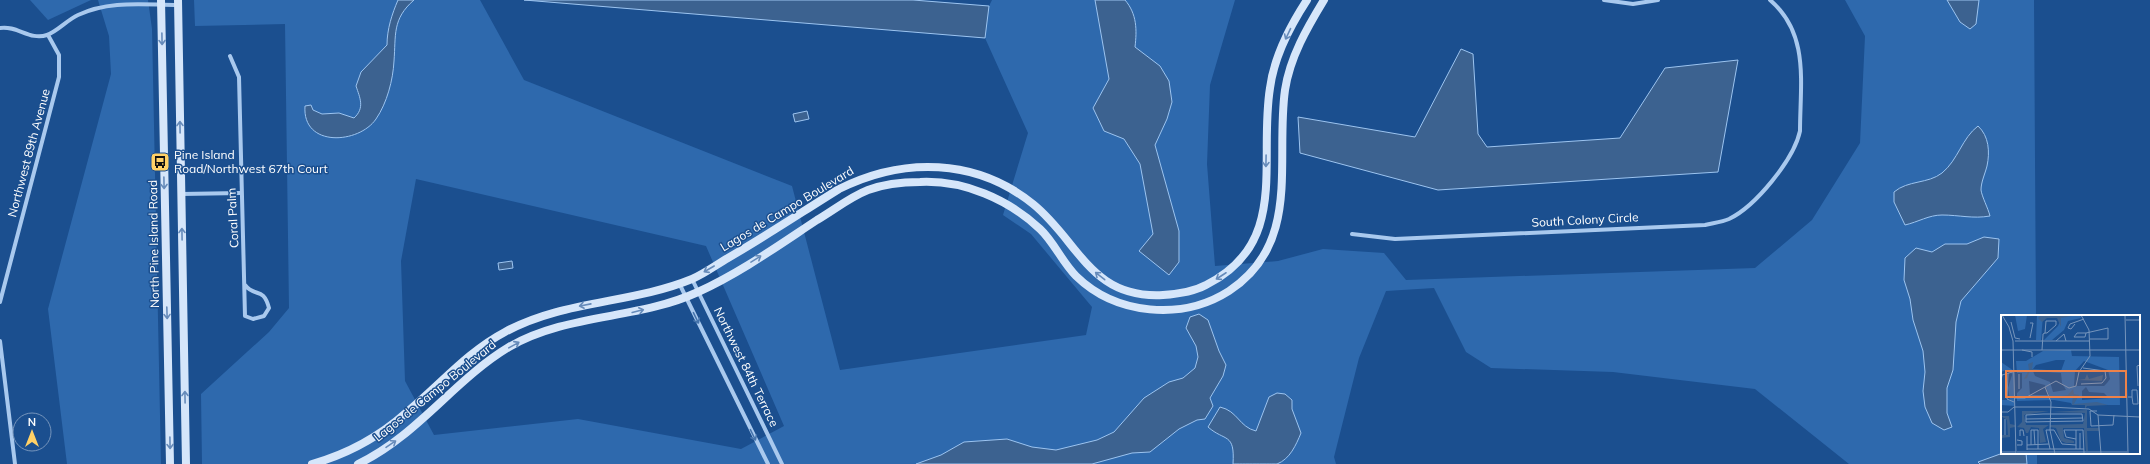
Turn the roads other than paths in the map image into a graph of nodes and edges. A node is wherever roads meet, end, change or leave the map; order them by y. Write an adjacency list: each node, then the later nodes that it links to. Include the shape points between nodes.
1 (1306, 0): 14 (street, Lagos de Campo Boulevard, one-way to 14, via 1282,46 1270,86 1266,194 1264,217)
2 (1324, 0): 13 (street, Lagos de Campo Boulevard, via 1296,51 1286,88 1282,123 1282,196)
3 (1604, 0): 4 (street, via 1633,4)
4 (1658, 0)
5 (1770, 0): 15 (street, South Colony Circle, via 1790,25 1799,46 1800,131 1797,144 1755,199 1728,219 1705,225 1395,239)
6 (162, 2): 7 (street); 9 (street, via 98,7 77,15); 24 (street, North Pine Island Road, one-way to 24)
7 (178, 2): 12 (street, one-way to 7)
8 (0, 28): 9 (street, via 11,27 35,37)
9 (48, 35): 21 (street, Northwest 89th Avenue, via 59,54 59,77)
10 (230, 56): 11 (street, Coral Palm, via 239,77)
11 (241, 193): 12 (street); 18 (street, Coral Palm)
12 (182, 194): 25 (street, one-way to 12)
13 (1279, 214): 14 (street); 19 (street, Lagos de Campo Boulevard, one-way to 13, via 848,201 868,190 892,184 948,182 1001,201 1023,214 1043,231 1077,277 1096,291 1122,305 1152,310 1180,309 1208,301 1230,290 1252,271 1267,250)
14 (1260, 225): 16 (street, Lagos de Campo Boulevard, one-way to 16, via 1240,260 1224,275 1204,286 1180,294 1152,295 1126,290 1103,279 1088,266 1053,223 1033,204 1007,187 981,176 954,169 920,166 862,177)
15 (1352, 234)
16 (692, 279): 17 (street, Lagos de Campo Boulevard); 19 (street, Northwest 84th Terrace)
17 (679, 283): 20 (street, Northwest 84th Terrace); 26 (street, Lagos de Campo Boulevard, one-way to 26, via 631,297 532,318 482,346 383,432 357,448)
18 (245, 285): 18 (street, Coral Palm, via 266,298 269,308 264,316 253,319 245,316)
19 (698, 292): 20 (street, Lagos de Campo Boulevard); 29 (street, Northwest 84th Terrace)
20 (686, 296): 27 (street, Lagos de Campo Boulevard, one-way to 20, via 398,440 486,362 512,345 539,332 565,324 634,312); 28 (street, Northwest 84th Terrace, one-way to 28)
21 (0, 302)
22 (0, 341): 23 (street)
23 (15, 464)
24 (170, 464)
25 (186, 464)
26 (312, 464)
27 (358, 464)
28 (768, 464)
29 (782, 464)

